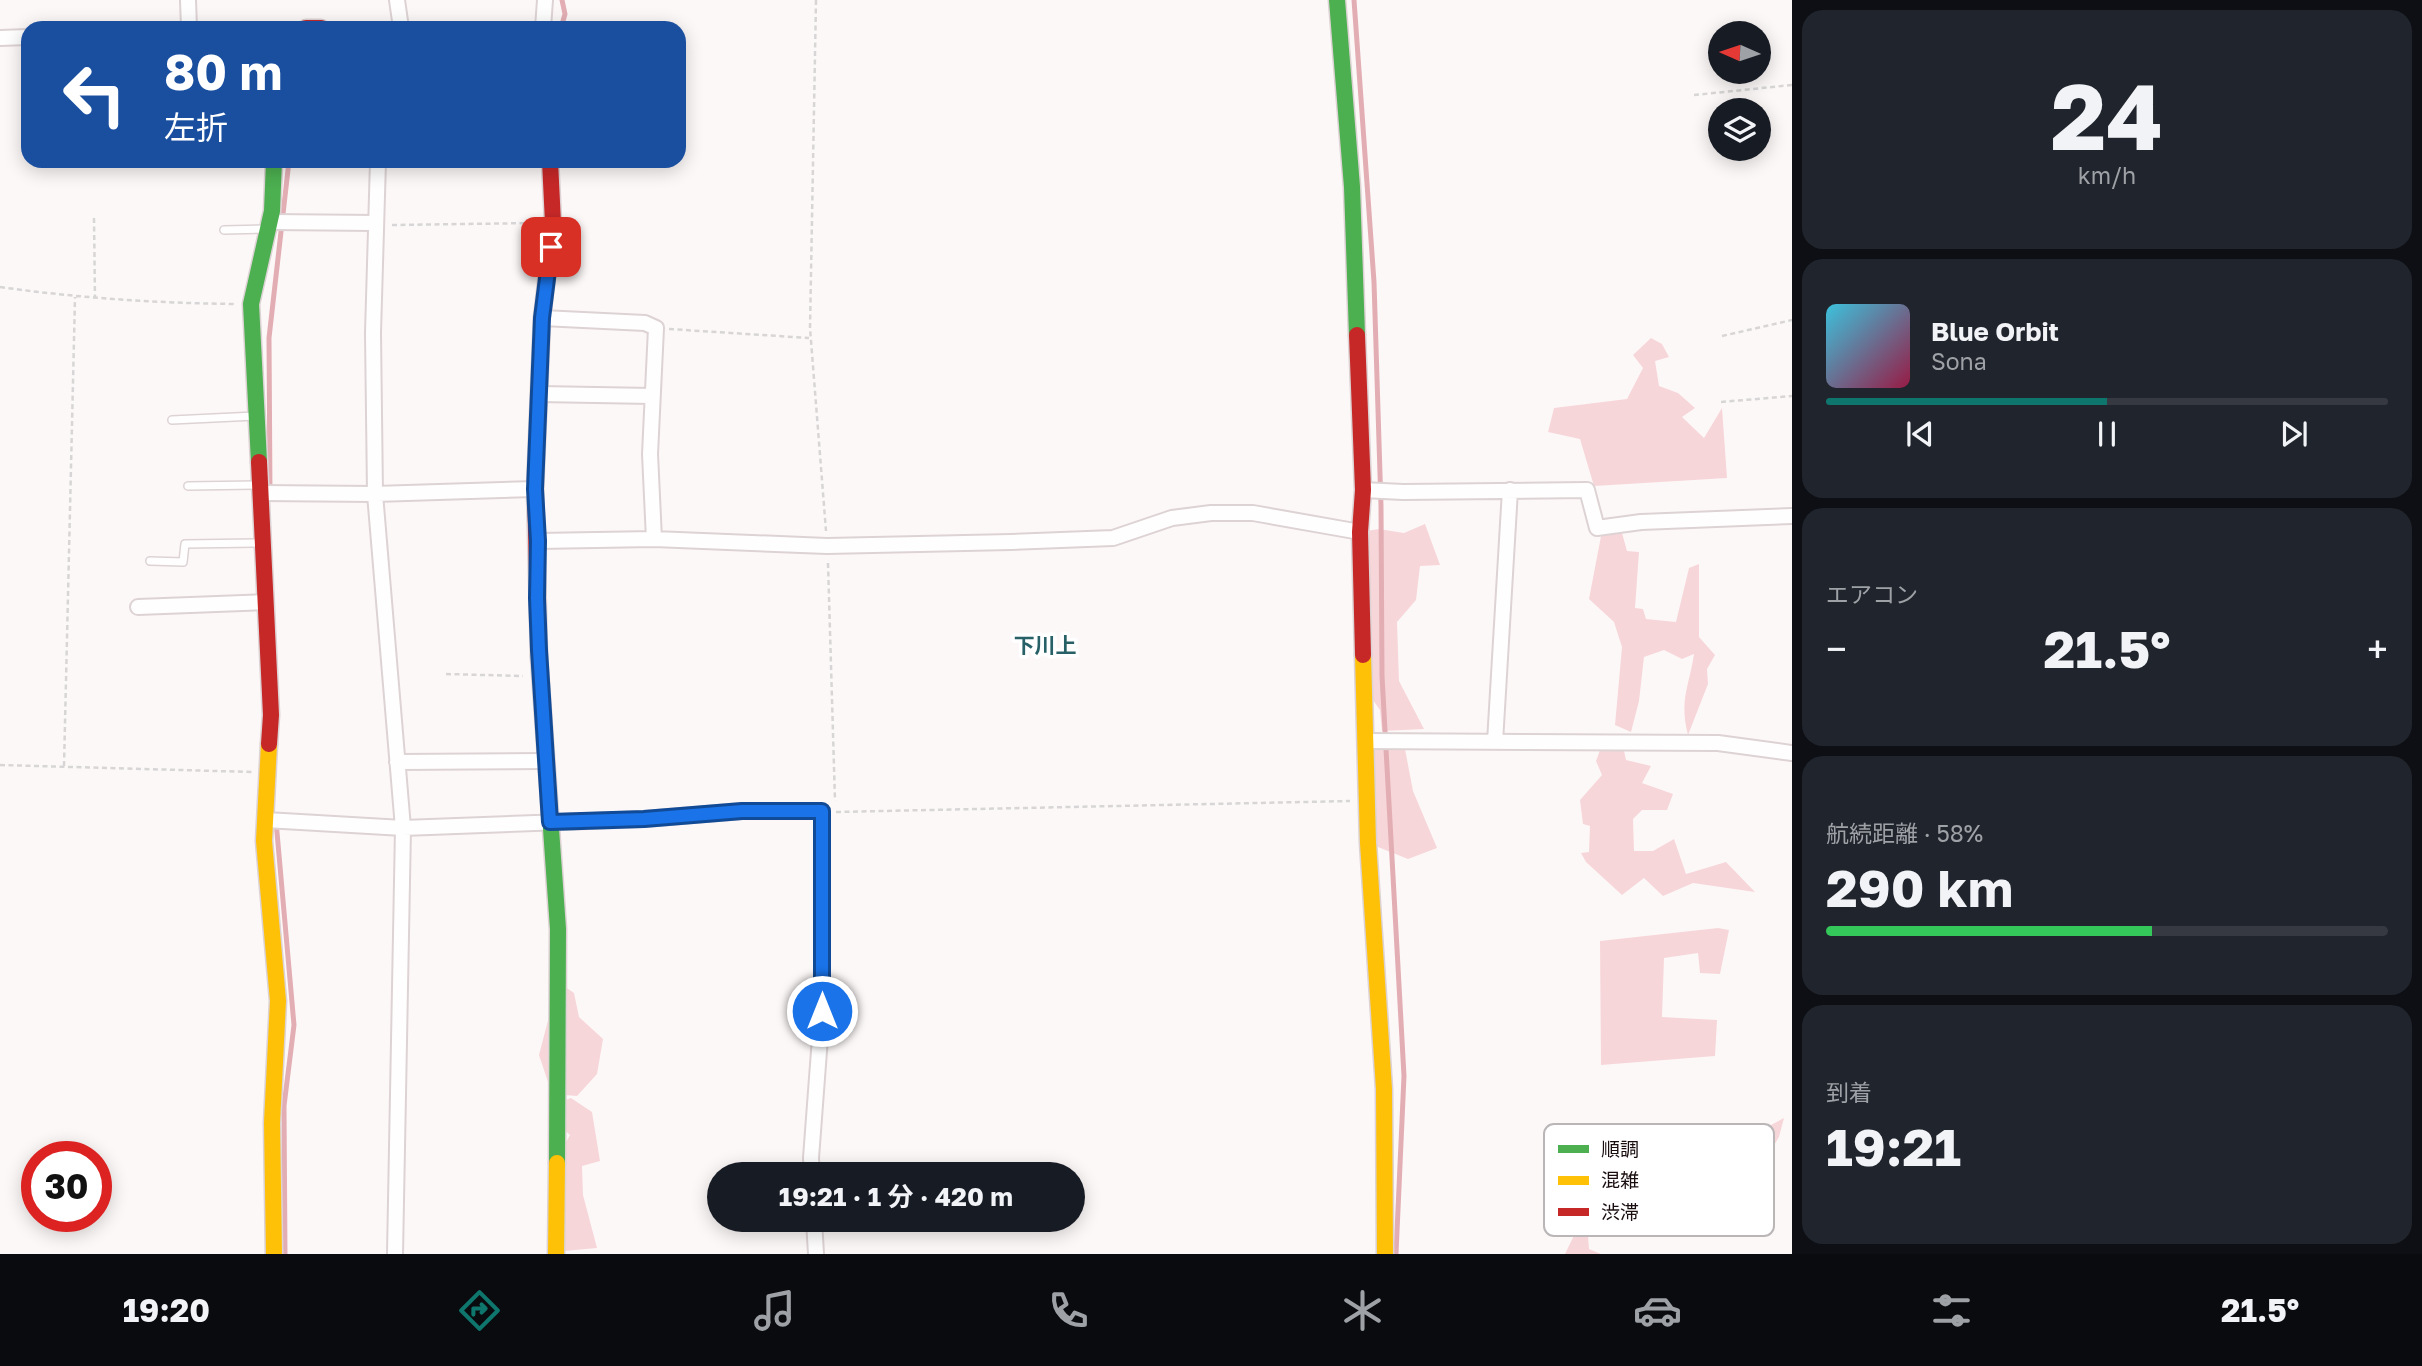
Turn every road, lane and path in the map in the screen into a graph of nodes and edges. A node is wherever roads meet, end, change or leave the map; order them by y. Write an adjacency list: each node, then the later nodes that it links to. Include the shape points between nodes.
1 (188, 0): 6 (street)
2 (397, 0): 7 (street)
3 (545, 0): 8 (street)
4 (816, 0): 29 (path)
5 (1337, 0): 39 (street, via 1352,187)
6 (189, 21)
7 (400, 21)
8 (544, 21)
9 (21, 37): 10 (street)
10 (0, 38)
11 (1792, 86): 12 (path)
12 (1694, 95)
13 (274, 168): 18 (street)
14 (378, 168): 19 (street)
15 (550, 168): 17 (street)
16 (94, 218): 23 (path)
17 (554, 223): 19 (path); 25 (street)
18 (270, 225): 19 (street); 20 (lane); 24 (street)
19 (375, 225): 41 (street)
20 (224, 230)
21 (0, 287): 22 (path)
22 (75, 298): 23 (path); 59 (path)
23 (95, 299): 24 (path)
24 (251, 304): 34 (street)
25 (542, 318): 27 (street, via 645,323); 30 (street)
26 (1792, 320): 28 (path)
27 (656, 328): 29 (path); 31 (street)
28 (1722, 336)
29 (811, 338): 47 (path)
30 (539, 394): 31 (street); 38 (street)
31 (652, 396): 44 (street)
32 (1792, 396): 33 (path)
33 (1721, 402)
34 (256, 416): 35 (lane); 37 (street)
35 (172, 420)
36 (188, 486): 37 (lane)
37 (260, 489): 41 (street); 46 (street)
38 (535, 489): 41 (street); 45 (street)
39 (1363, 490): 40 (street); 43 (street)
40 (1510, 491): 42 (street, via 1587,490 1597,528); 54 (street)
41 (375, 494): 57 (street)
42 (1792, 516)
43 (1360, 531): 47 (street, via 1253,513 1211,513 1172,519 1114,538); 53 (street)
44 (654, 539): 45 (street); 47 (street)
45 (538, 541): 52 (street)
46 (262, 543): 48 (lane, via 186,544 183,562); 49 (street)
47 (827, 545): 61 (path, via 836,812)
48 (150, 561)
49 (266, 601): 50 (street); 60 (street)
50 (138, 607)
51 (446, 674): 52 (path)
52 (540, 677): 56 (street)
53 (1365, 741): 54 (street); 61 (street)
54 (1495, 742): 55 (street, via 1718,743)
55 (1792, 753)
56 (546, 761): 57 (street); 63 (street)
57 (397, 762): 64 (street)
58 (0, 765): 59 (path)
59 (64, 766): 60 (path)
60 (269, 772): 62 (street)
61 (1367, 801): 71 (street, via 1384,1089)
62 (266, 820): 64 (street); 67 (street, via 278,1001 272,1123)
63 (550, 822): 64 (street); 65 (street, via 822,811 822,1011); 69 (street, via 558,929)
64 (403, 828): 68 (street)
65 (811, 1162)
66 (815, 1232): 70 (street)
67 (274, 1254)
68 (396, 1254)
69 (556, 1254)
70 (816, 1254)
71 (1385, 1254)

